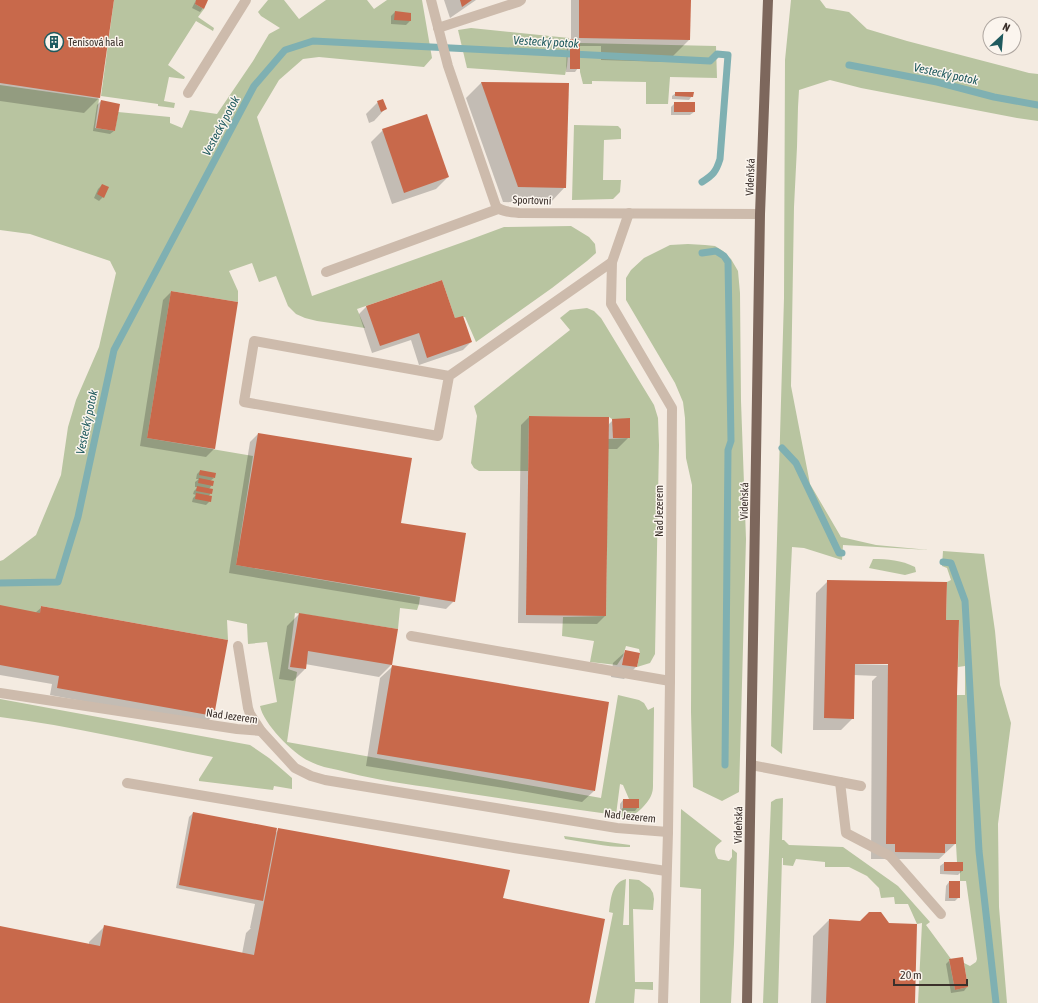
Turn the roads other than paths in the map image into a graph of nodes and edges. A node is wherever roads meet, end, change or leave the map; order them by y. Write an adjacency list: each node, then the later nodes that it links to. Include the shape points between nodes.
1 (246, 0): 6 (street)
2 (431, 0): 5 (street, Sportovní)
3 (521, 0): 5 (street)
4 (768, 0): 9 (main road, Vídeňská)
5 (438, 28): 7 (street, Sportovní, via 448,66)
6 (188, 93)
7 (498, 209): 8 (street, Sportovní, via 519,212); 11 (street)
8 (629, 213): 9 (street, Sportovní); 10 (street, Nad Jezerem)
9 (760, 214): 18 (main road, Vídeňská)
10 (612, 262): 12 (street); 15 (street, Nad Jezerem, via 611,304 672,408)
11 (326, 272)
12 (449, 376): 12 (street, via 254,341 244,402 438,436)
13 (411, 636): 15 (street)
14 (238, 646): 17 (street, via 248,708)
15 (670, 681): 22 (street, Nad Jezerem)
16 (0, 693): 17 (street, Nad Jezerem)
17 (261, 731): 22 (street, Nad Jezerem, via 295,768 325,780 617,828)
18 (751, 765): 19 (street); 26 (main road, Vídeňská)
19 (840, 782): 21 (street); 24 (street, via 846,833 890,856)
20 (127, 783): 23 (street)
21 (861, 786)
22 (668, 832): 23 (street)
23 (666, 871): 25 (street)
24 (941, 914)
25 (663, 1003)
26 (747, 1003)

